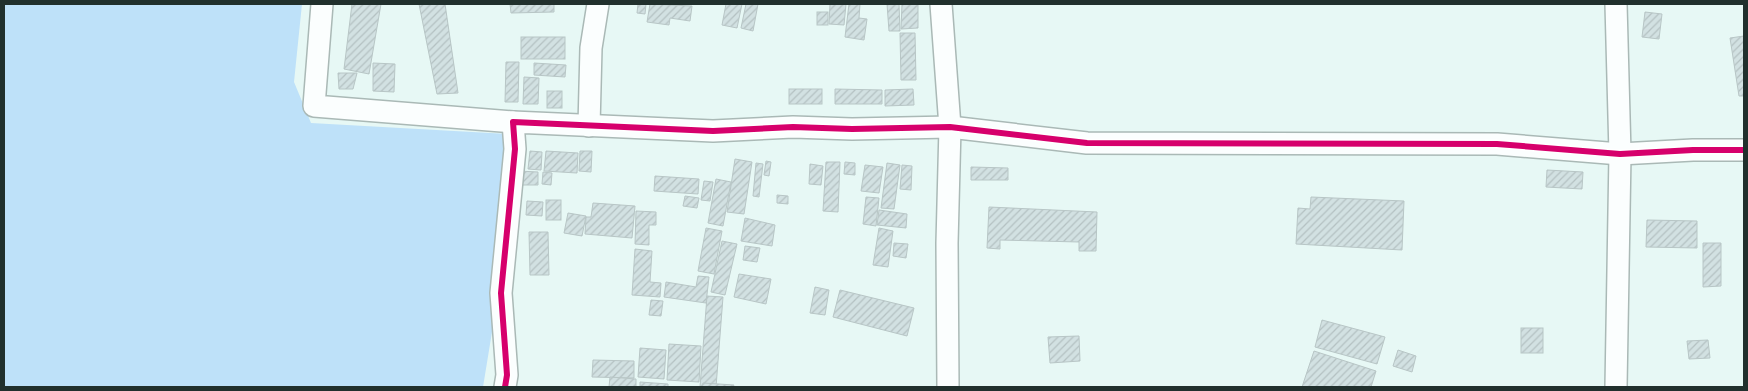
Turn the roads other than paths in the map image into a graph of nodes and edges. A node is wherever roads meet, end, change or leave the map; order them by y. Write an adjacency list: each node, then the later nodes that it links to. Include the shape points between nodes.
1 (322, 4): 5 (street, via 314,106)
2 (598, 4): 6 (street, via 591,48)
3 (941, 4): 7 (street)
4 (1616, 4): 9 (street)
5 (513, 122): 6 (street); 10 (street, via 515,149 501,293)
6 (589, 126): 7 (street, via 713,131 793,127)
7 (950, 127): 9 (street, via 1087,143 1497,144); 11 (street)
8 (1744, 150): 9 (street)
9 (1620, 154): 12 (street)
10 (506, 387)
11 (948, 387)
12 (1616, 387)

